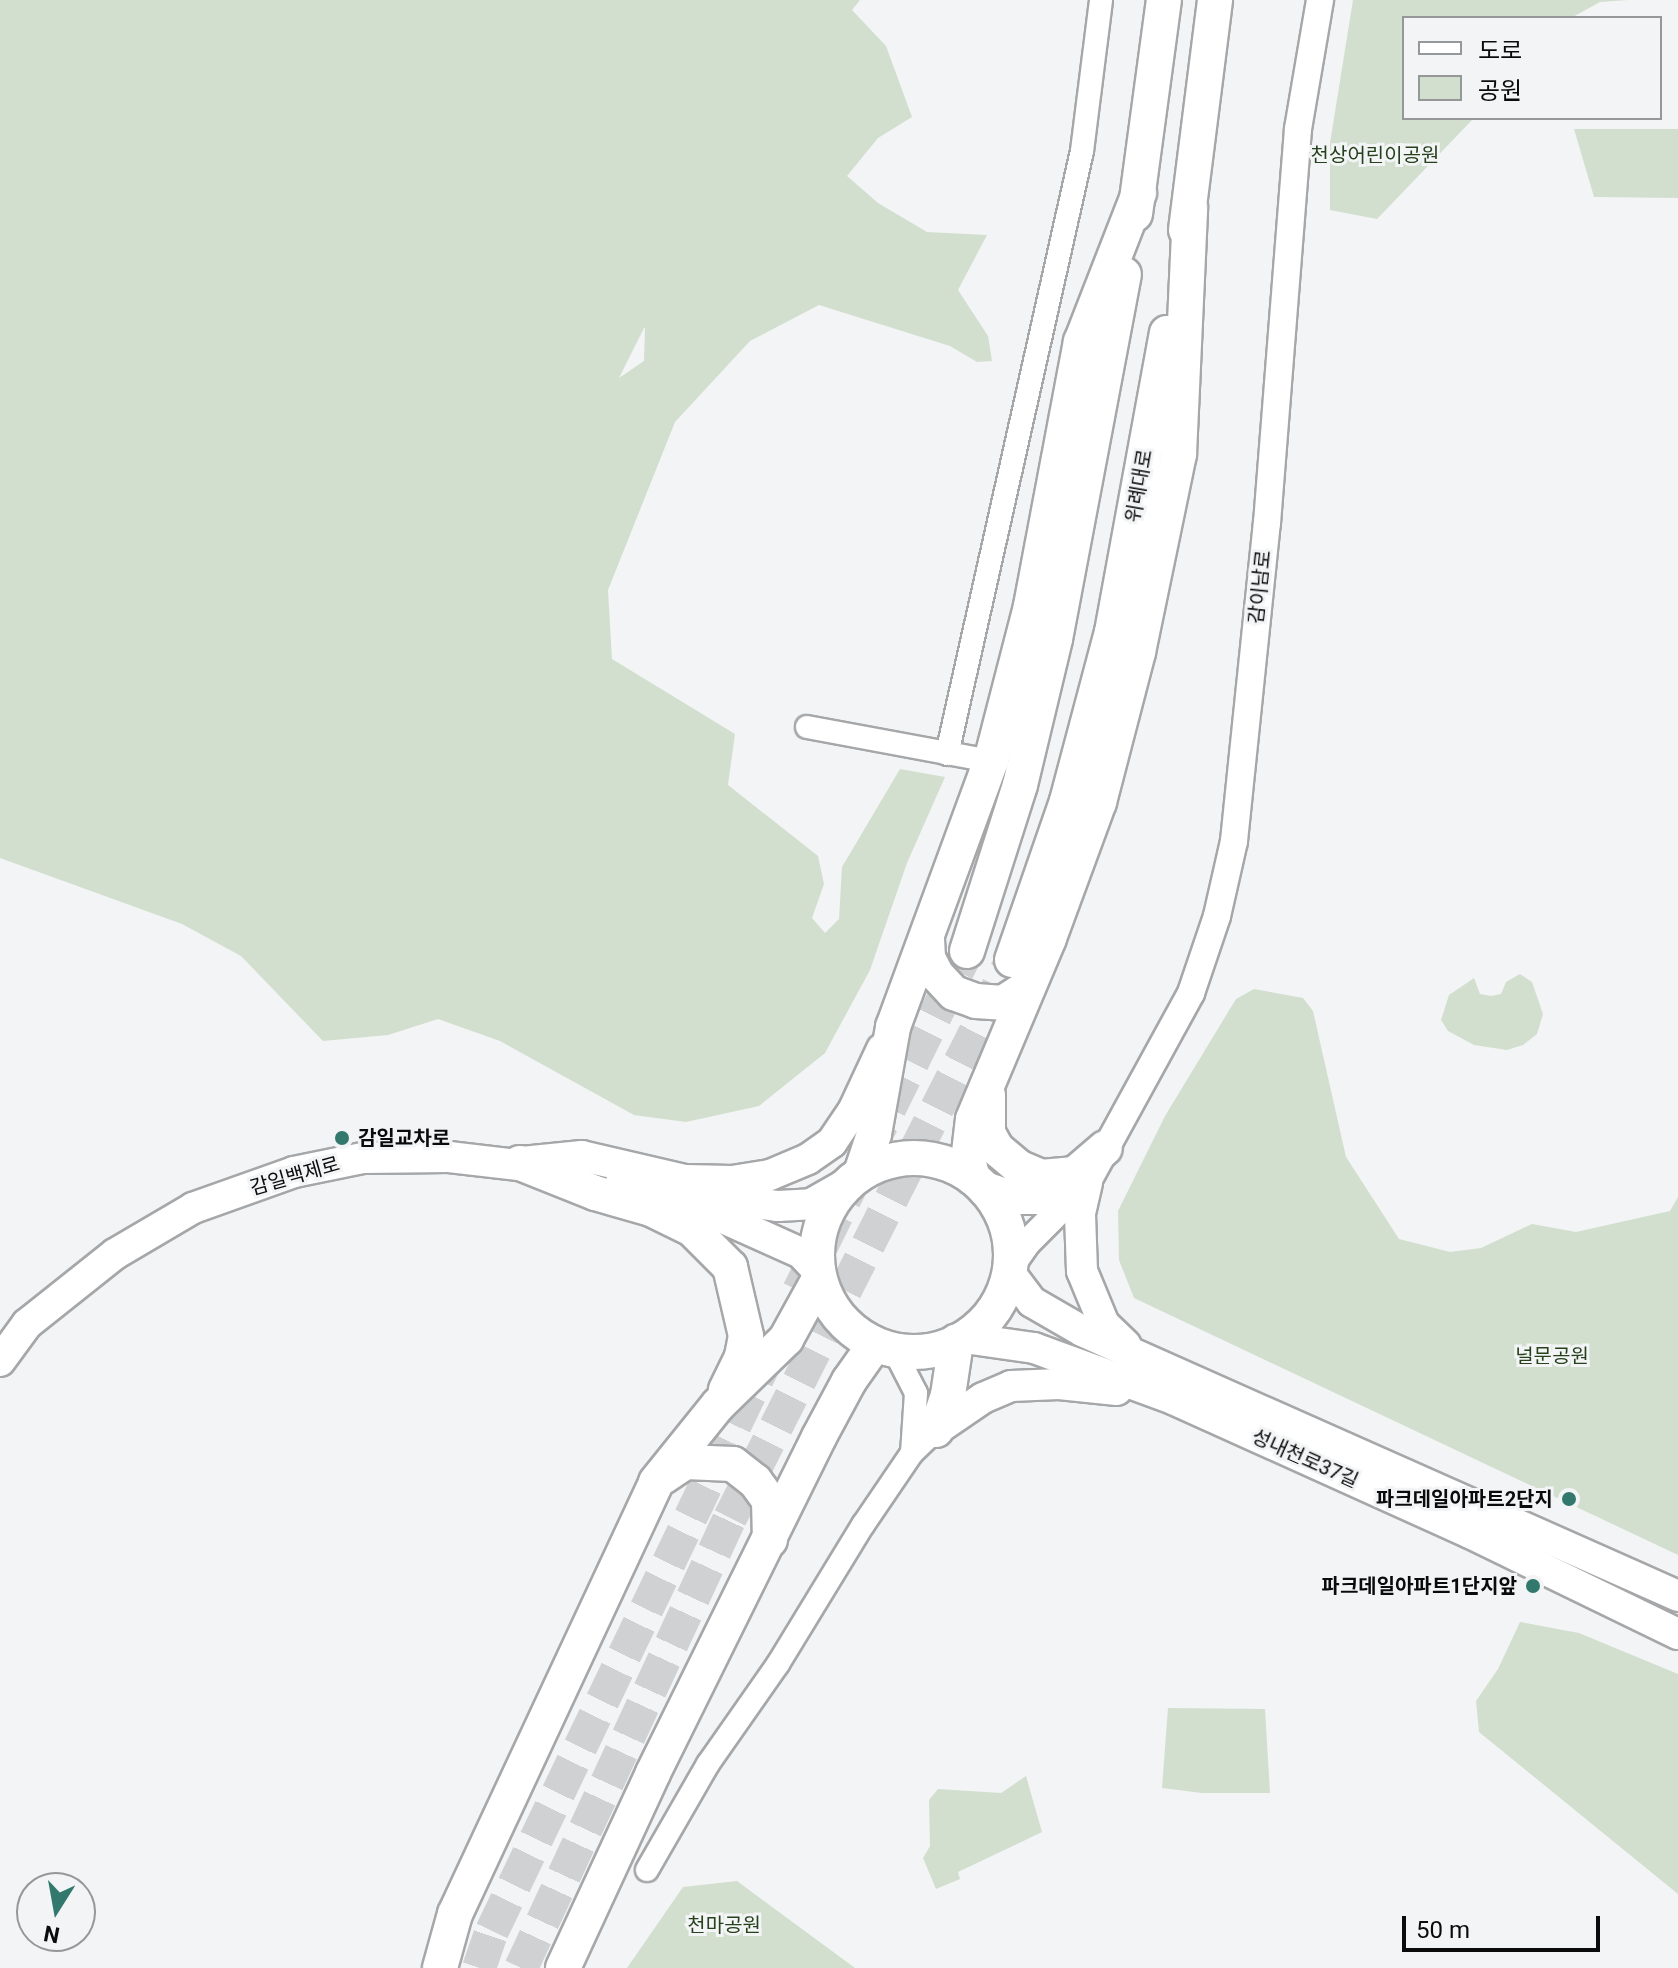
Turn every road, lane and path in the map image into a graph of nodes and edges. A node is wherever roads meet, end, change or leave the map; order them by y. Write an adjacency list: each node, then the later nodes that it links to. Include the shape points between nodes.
1 (1101, 0): 7 (street, via 1082,151)
2 (1164, 0): 5 (main road)
3 (1215, 0): 11 (main road, via 1190,208 1176,469 1138,652 1099,802)
4 (1320, 0): 14 (street, 감이남로, via 1298,129 1267,523 1234,841 1217,916 1191,993)
5 (1139, 193): 8 (main road, via 1081,342 1031,606); 10 (main road, via 1055,639 1020,785)
6 (807, 727): 7 (street)
7 (947, 754): 8 (street)
8 (991, 761): 9 (main road)
9 (927, 939): 11 (main road, via 928,958 954,993 1003,1003); 12 (main road)
10 (967, 951)
11 (1020, 974): 13 (main road)
12 (893, 1027): 15 (main road, via 832,1142 770,1175 685,1180 582,1156); 16 (main road, via 874,1134)
13 (998, 1056): 17 (main road, via 986,1102 988,1133 997,1149 1041,1177); 18 (main road, via 973,1119 968,1161)
14 (1105, 1148): 17 (main road)
15 (520, 1163): 19 (main road, 감일백제로); 25 (main road, 감일백제로, via 363,1158 294,1172 193,1208 115,1254 27,1324); 27 (main road, via 692,1229 730,1267 746,1336 742,1357)
16 (855, 1178): 18 (main road, via 891,1161 923,1158 945,1163); 19 (main road, via 811,1204); 21 (main road, via 822,1223)
17 (1081, 1179): 18 (main road, via 1037,1197 1008,1197); 20 (street); 24 (main road, via 1082,1271 1104,1324)
18 (979, 1184): 20 (main road, via 1004,1219)
19 (691, 1201): 21 (main road, via 711,1215 801,1253)
20 (1010, 1269): 22 (main road, via 994,1311); 24 (main road, 성내천로37길, via 1021,1291 1044,1311)
21 (818, 1275): 23 (main road, via 844,1322); 27 (main road, via 786,1339)
22 (960, 1340): 23 (main road, via 926,1351); 26 (main road, 성내천로37길, via 1034,1348); 28 (main road, via 948,1395)
23 (885, 1347): 28 (street, via 916,1393); 31 (main road, via 849,1381)
24 (1137, 1354): 30 (main road, 성내천로37길)
25 (0, 1361)
26 (1173, 1399): 28 (main road, via 1059,1384 1011,1386 983,1398); 30 (main road, 성내천로37길)
27 (718, 1405): 29 (main road)
28 (924, 1442): 34 (street, via 863,1525 778,1664 708,1764)
29 (656, 1482): 31 (main road, via 685,1462 733,1464 769,1500); 35 (main road, via 455,1914)
30 (1501, 1532): 32 (main road, 성내천로37길); 33 (main road, 성내천로37길)
31 (770, 1542): 36 (main road, via 653,1773)
32 (1678, 1596)
33 (1678, 1634)
34 (647, 1870)
35 (440, 1968)
36 (563, 1968)

